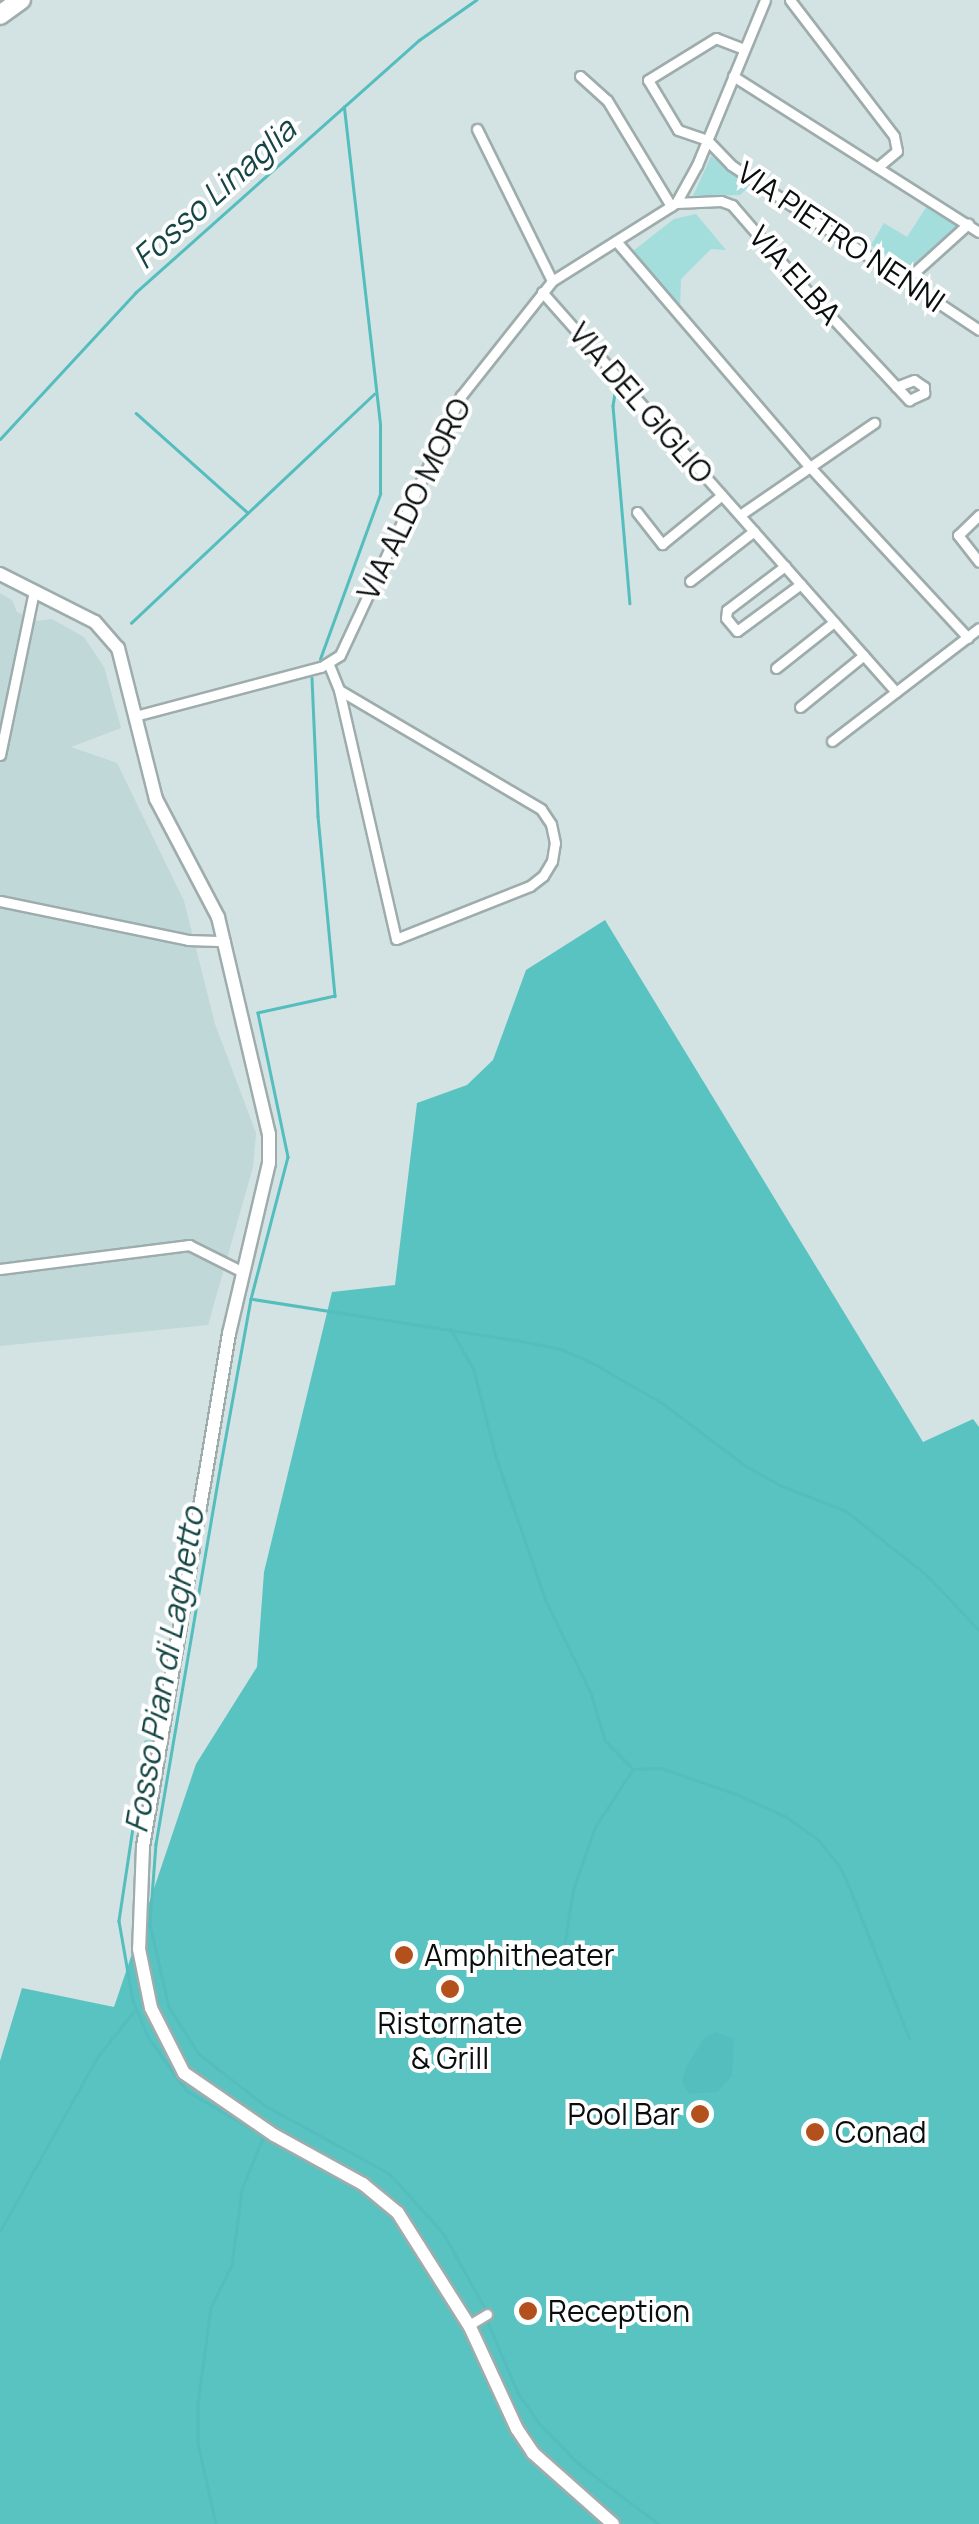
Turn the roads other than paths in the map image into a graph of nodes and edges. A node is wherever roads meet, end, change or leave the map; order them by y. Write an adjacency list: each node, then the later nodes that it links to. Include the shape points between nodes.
1 (21, 0): 4 (highway)
2 (765, 0): 5 (street)
3 (790, 0): 10 (street, via 894,136 897,151)
4 (0, 15)
5 (744, 48): 7 (street); 9 (street, VIA PIETRO NENNI, via 716,38 648,80 678,130)
6 (580, 76): 11 (street, via 615,112)
7 (733, 76): 9 (street); 10 (street)
8 (477, 129): 16 (street)
9 (707, 140): 11 (street); 15 (street, VIA PIETRO NENNI, via 731,165)
10 (879, 166): 12 (street)
11 (674, 204): 14 (street, VIA ALDO MORO); 19 (street, VIA ELBA, via 732,205)
12 (968, 224): 13 (street); 15 (street)
13 (979, 232)
14 (616, 241): 16 (street, VIA ALDO MORO); 21 (street)
15 (906, 280): 18 (street, VIA PIETRO NENNI)
16 (552, 281): 17 (street, VIA ALDO MORO)
17 (542, 292): 22 (street, VIA DEL GIGLIO); 37 (street, VIA ALDO MORO, via 449,417 346,643)
18 (979, 330)
19 (896, 387)
20 (874, 423): 21 (street)
21 (809, 466): 24 (street); 35 (street)
22 (722, 495): 23 (street, via 662,544); 24 (street, VIA DEL GIGLIO)
23 (637, 512)
24 (740, 515): 26 (street, VIA DEL GIGLIO)
25 (979, 515): 27 (street, via 958,535)
26 (754, 531): 28 (street, VIA DEL GIGLIO); 30 (street)
27 (979, 562)
28 (785, 566): 31 (street, VIA DEL GIGLIO); 31 (street, via 727,610 737,631)
29 (0, 574): 32 (street)
30 (690, 581)
31 (801, 584): 33 (street, VIA DEL GIGLIO)
32 (34, 591): 42 (street, via 112,638); 44 (street)
33 (834, 622): 36 (street, VIA DEL GIGLIO); 38 (street)
34 (979, 628): 35 (street)
35 (968, 638): 40 (street)
36 (864, 655): 40 (street, VIA DEL GIGLIO); 41 (street)
37 (329, 665): 39 (street); 42 (street)
38 (776, 668)
39 (340, 690): 39 (street, via 396,939 543,876 555,843 541,809)
40 (896, 692): 43 (street)
41 (800, 708)
42 (135, 716): 46 (street, via 156,799 213,904)
43 (832, 741)
44 (0, 755)
45 (0, 901): 46 (street, via 188,940)
46 (225, 941): 48 (street, via 270,1149)
47 (0, 1269): 48 (street, via 189,1245)
48 (244, 1272): 49 (street, via 143,1847 138,1925 158,2028 184,2073 384,2199 479,2319 533,2453)
49 (613, 2524)

